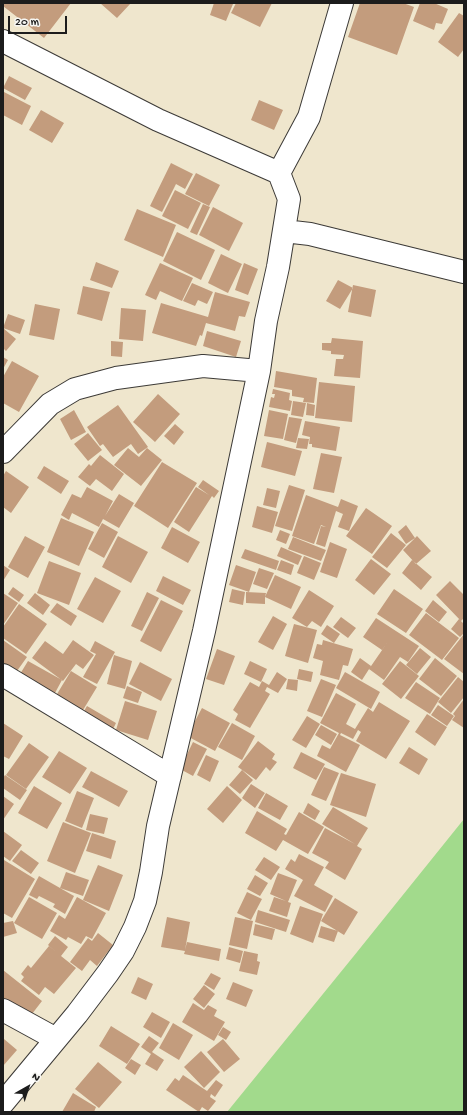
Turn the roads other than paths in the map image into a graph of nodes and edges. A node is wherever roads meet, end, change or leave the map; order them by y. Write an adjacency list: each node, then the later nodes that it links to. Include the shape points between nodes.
1 (342, 3): 3 (street, via 309,117)
2 (3, 41): 3 (street, via 158,120)
3 (279, 173): 4 (street)
4 (289, 199): 5 (street); 6 (street)
5 (284, 231): 6 (street); 8 (street)
6 (310, 234): 7 (street)
7 (464, 272)
8 (259, 371): 9 (street, via 203,366 116,378 75,389 50,404); 11 (street)
9 (3, 452)
10 (3, 675): 11 (street)
11 (170, 776): 13 (street, via 145,901 135,927 108,973)
12 (3, 1010): 13 (street)
13 (56, 1039): 14 (street)
14 (3, 1103)

